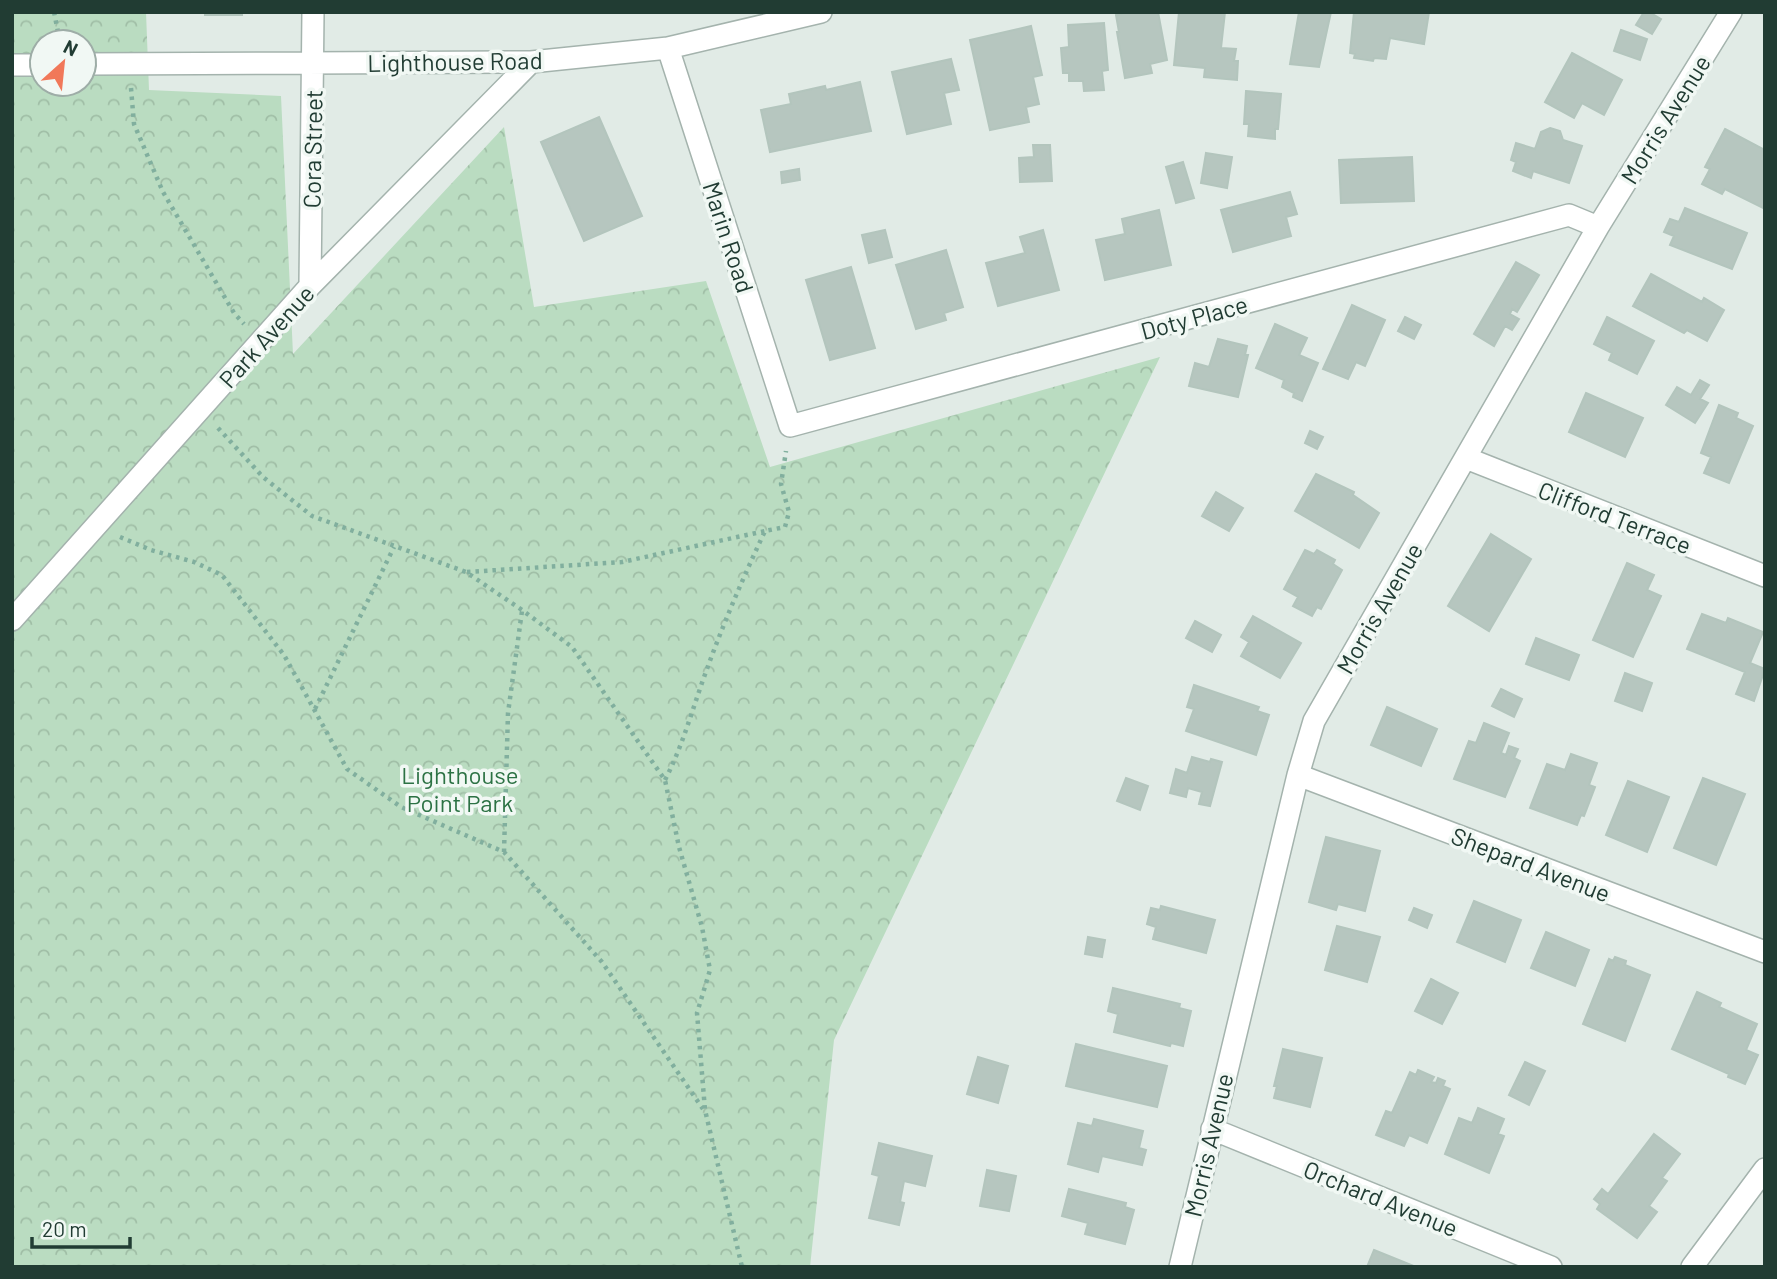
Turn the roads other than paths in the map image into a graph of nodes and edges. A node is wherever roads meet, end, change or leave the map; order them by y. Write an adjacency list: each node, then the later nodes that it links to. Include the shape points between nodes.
1 (313, 12): 6 (street, Cora Street)
2 (821, 12): 4 (street, Lighthouse Road)
3 (1731, 12): 8 (street, Morris Avenue)
4 (668, 48): 5 (street, Lighthouse Road); 10 (street, Marin Road)
5 (531, 62): 6 (street, Lighthouse Road); 9 (street, Park Avenue)
6 (313, 63): 7 (street, Lighthouse Road); 9 (street, Cora Street)
7 (98, 64)
8 (1598, 227): 10 (street, Doty Place, via 1569,215); 11 (street, Morris Avenue)
9 (310, 286): 13 (street, Park Avenue)
10 (790, 426)
11 (1466, 458): 12 (street, Clifford Terrace); 14 (street, Morris Avenue, via 1314,721)
12 (1765, 576)
13 (12, 620)
14 (1298, 775): 15 (street, Shepard Avenue); 16 (street, Morris Avenue)
15 (1765, 952)
16 (1212, 1129): 18 (street, Morris Avenue); 19 (street, Orchard Avenue)
17 (1765, 1169): 20 (street)
18 (1180, 1267)
19 (1551, 1267)
20 (1692, 1267)

